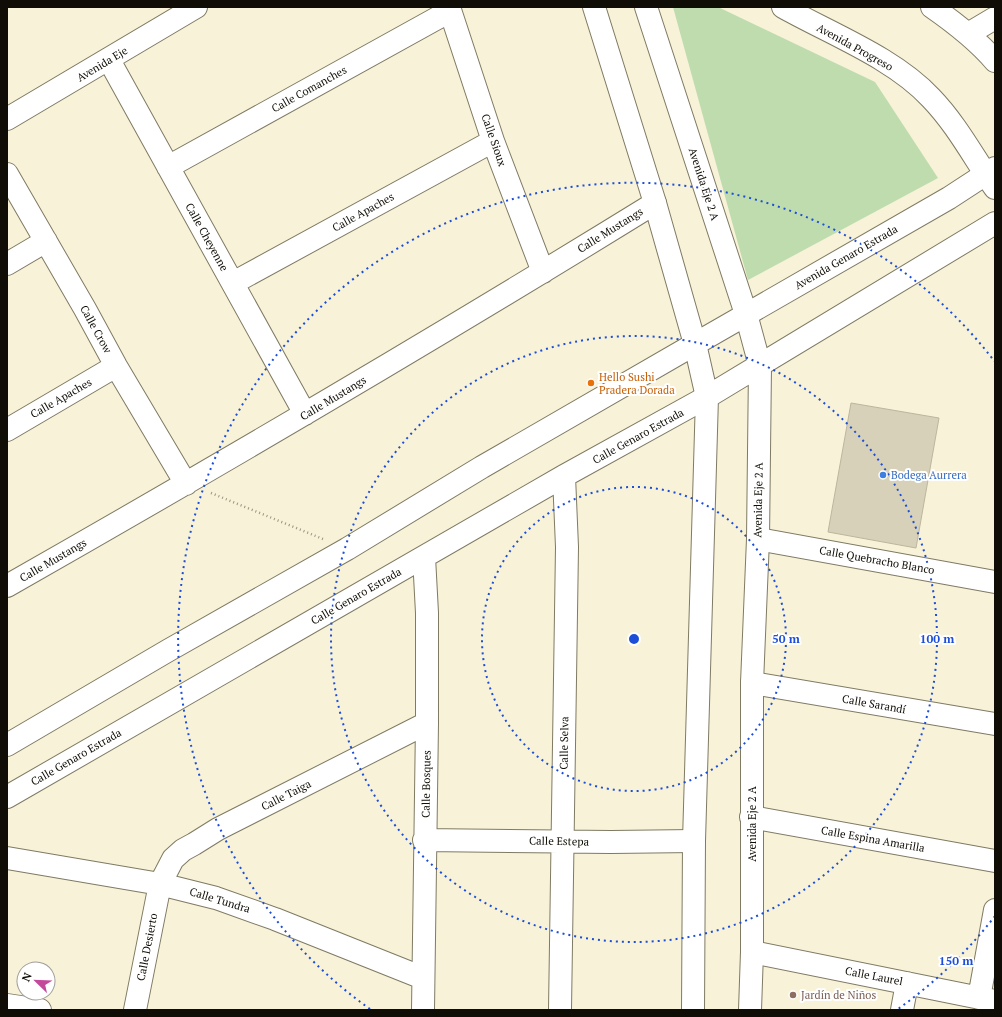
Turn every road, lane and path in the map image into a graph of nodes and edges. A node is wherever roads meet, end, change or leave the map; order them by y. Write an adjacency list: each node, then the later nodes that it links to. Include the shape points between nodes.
1 (196, 7): 9 (street, Avenida Eje)
2 (594, 7): 16 (street)
3 (646, 7): 22 (street, Avenida Eje 2 A)
4 (784, 7): 15 (street, Avenida Progreso, via 889,64 910,79 931,97)
5 (932, 7): 8 (street)
6 (450, 9): 12 (street, Calle Sioux); 13 (street, Calle Comanches)
7 (995, 18): 8 (street)
8 (968, 34): 10 (street)
9 (109, 60): 11 (street, Avenida Eje); 13 (street, Calle Cheyenne)
10 (995, 61)
11 (7, 119)
12 (494, 140): 20 (street, Calle Sioux); 21 (street, Calle Apaches)
13 (168, 167): 21 (street, Calle Cheyenne)
14 (7, 174): 18 (street, Calle Crow)
15 (992, 177): 22 (street, Avenida Genaro Estrada, via 949,198)
16 (655, 203): 20 (street, Calle Mustangs); 23 (street)
17 (995, 223): 25 (street)
18 (46, 241): 19 (street); 24 (street, Calle Crow)
19 (7, 264)
20 (543, 272): 27 (street, Calle Mustangs)
21 (233, 283): 27 (street, Calle Cheyenne)
22 (746, 314): 23 (street, Avenida Genaro Estrada); 25 (street, Avenida Eje 2 A)
23 (695, 344): 26 (street); 32 (street, via 482,467)
24 (116, 366): 28 (street, Calle Apaches); 30 (street, Calle Crow)
25 (760, 366): 26 (street); 31 (street, Avenida Eje 2 A)
26 (708, 397): 29 (street, Calle Genaro Estrada); 43 (street)
27 (305, 414): 30 (street, Calle Mustangs)
28 (7, 430)
29 (564, 476): 33 (street, Calle Genaro Estrada); 44 (street, Calle Selva, via 567,547)
30 (186, 484): 32 (path); 35 (street, Calle Mustangs)
31 (758, 539): 34 (street, Calle Quebracho Blanco); 36 (street, Avenida Eje 2 A)
32 (347, 549): 39 (street)
33 (424, 557): 37 (street, Calle Bosques); 40 (street, Calle Genaro Estrada)
34 (995, 582)
35 (7, 586)
36 (752, 683): 38 (street, Calle Sarandí); 41 (street, Avenida Eje 2 A)
37 (427, 723): 42 (street, Calle Bosques); 47 (street, Calle Taiga, via 218,829 183,850 174,859)
38 (995, 724)
39 (7, 745)
40 (7, 797)
41 (752, 817): 46 (street, Calle Espina Amarilla); 49 (street, Avenida Eje 2 A)
42 (424, 840): 44 (street, Calle Estepa); 50 (street, Calle Bosques)
43 (694, 840): 44 (street, Calle Estepa); 58 (street)
44 (562, 841): 57 (street, Calle Selva)
45 (7, 858): 47 (street, Calle Tundra)
46 (995, 861)
47 (160, 884): 50 (street, Calle Tundra, via 242,906); 55 (street, Calle Desierto)
48 (995, 910): 52 (street)
49 (752, 952): 51 (street, Calle Laurel); 59 (street, Avenida Eje 2 A)
50 (423, 978): 56 (street, Calle Bosques)
51 (907, 983): 52 (street, Calle Laurel); 60 (street)
52 (987, 1000)
53 (7, 1005): 54 (street)
54 (40, 1010)
55 (135, 1010)
56 (423, 1010)
57 (560, 1010)
58 (693, 1010)
59 (750, 1010)
60 (902, 1010)

